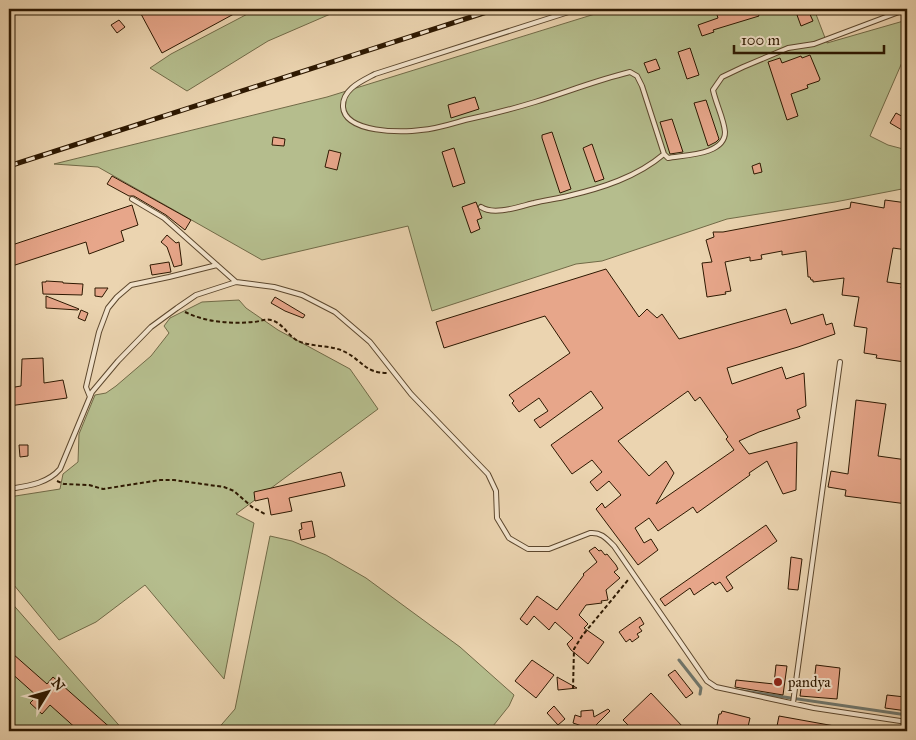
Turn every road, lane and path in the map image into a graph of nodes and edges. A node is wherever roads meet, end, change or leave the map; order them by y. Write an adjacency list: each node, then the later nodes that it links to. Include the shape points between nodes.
1 (578, 9): 3 (lane, via 375,74 346,94 343,112 362,126 401,132 423,130 511,109 630,72 637,76 642,86)
2 (907, 9): 3 (lane, via 814,44 788,48 722,77 713,90 725,131 718,147 668,158)
3 (664, 154): 5 (lane, via 640,170 589,191 514,209 495,211)
4 (132, 199): 6 (lane, via 164,218)
5 (482, 207)
6 (217, 265): 7 (lane); 11 (lane, via 130,284 108,308 99,332 86,387)
7 (236, 282): 8 (lane, via 196,295); 10 (lane, via 302,295 335,312 370,342)
8 (177, 308): 10 (path, via 193,316 220,321 275,321 296,340 346,353 376,373); 11 (lane, via 151,327)
9 (840, 362): 17 (lane)
10 (394, 373): 15 (lane, via 410,394 488,474 496,491 497,518 509,538 528,549 549,550 596,533 605,536)
11 (90, 397): 12 (lane, via 60,469)
12 (50, 478): 13 (lane); 14 (path, via 64,484 104,489 160,480 224,487)
13 (9, 489)
14 (265, 514)
15 (633, 574): 16 (path, via 574,650); 17 (lane, via 707,681 716,687)
16 (573, 689)
17 (793, 704): 18 (lane)
18 (907, 722)

